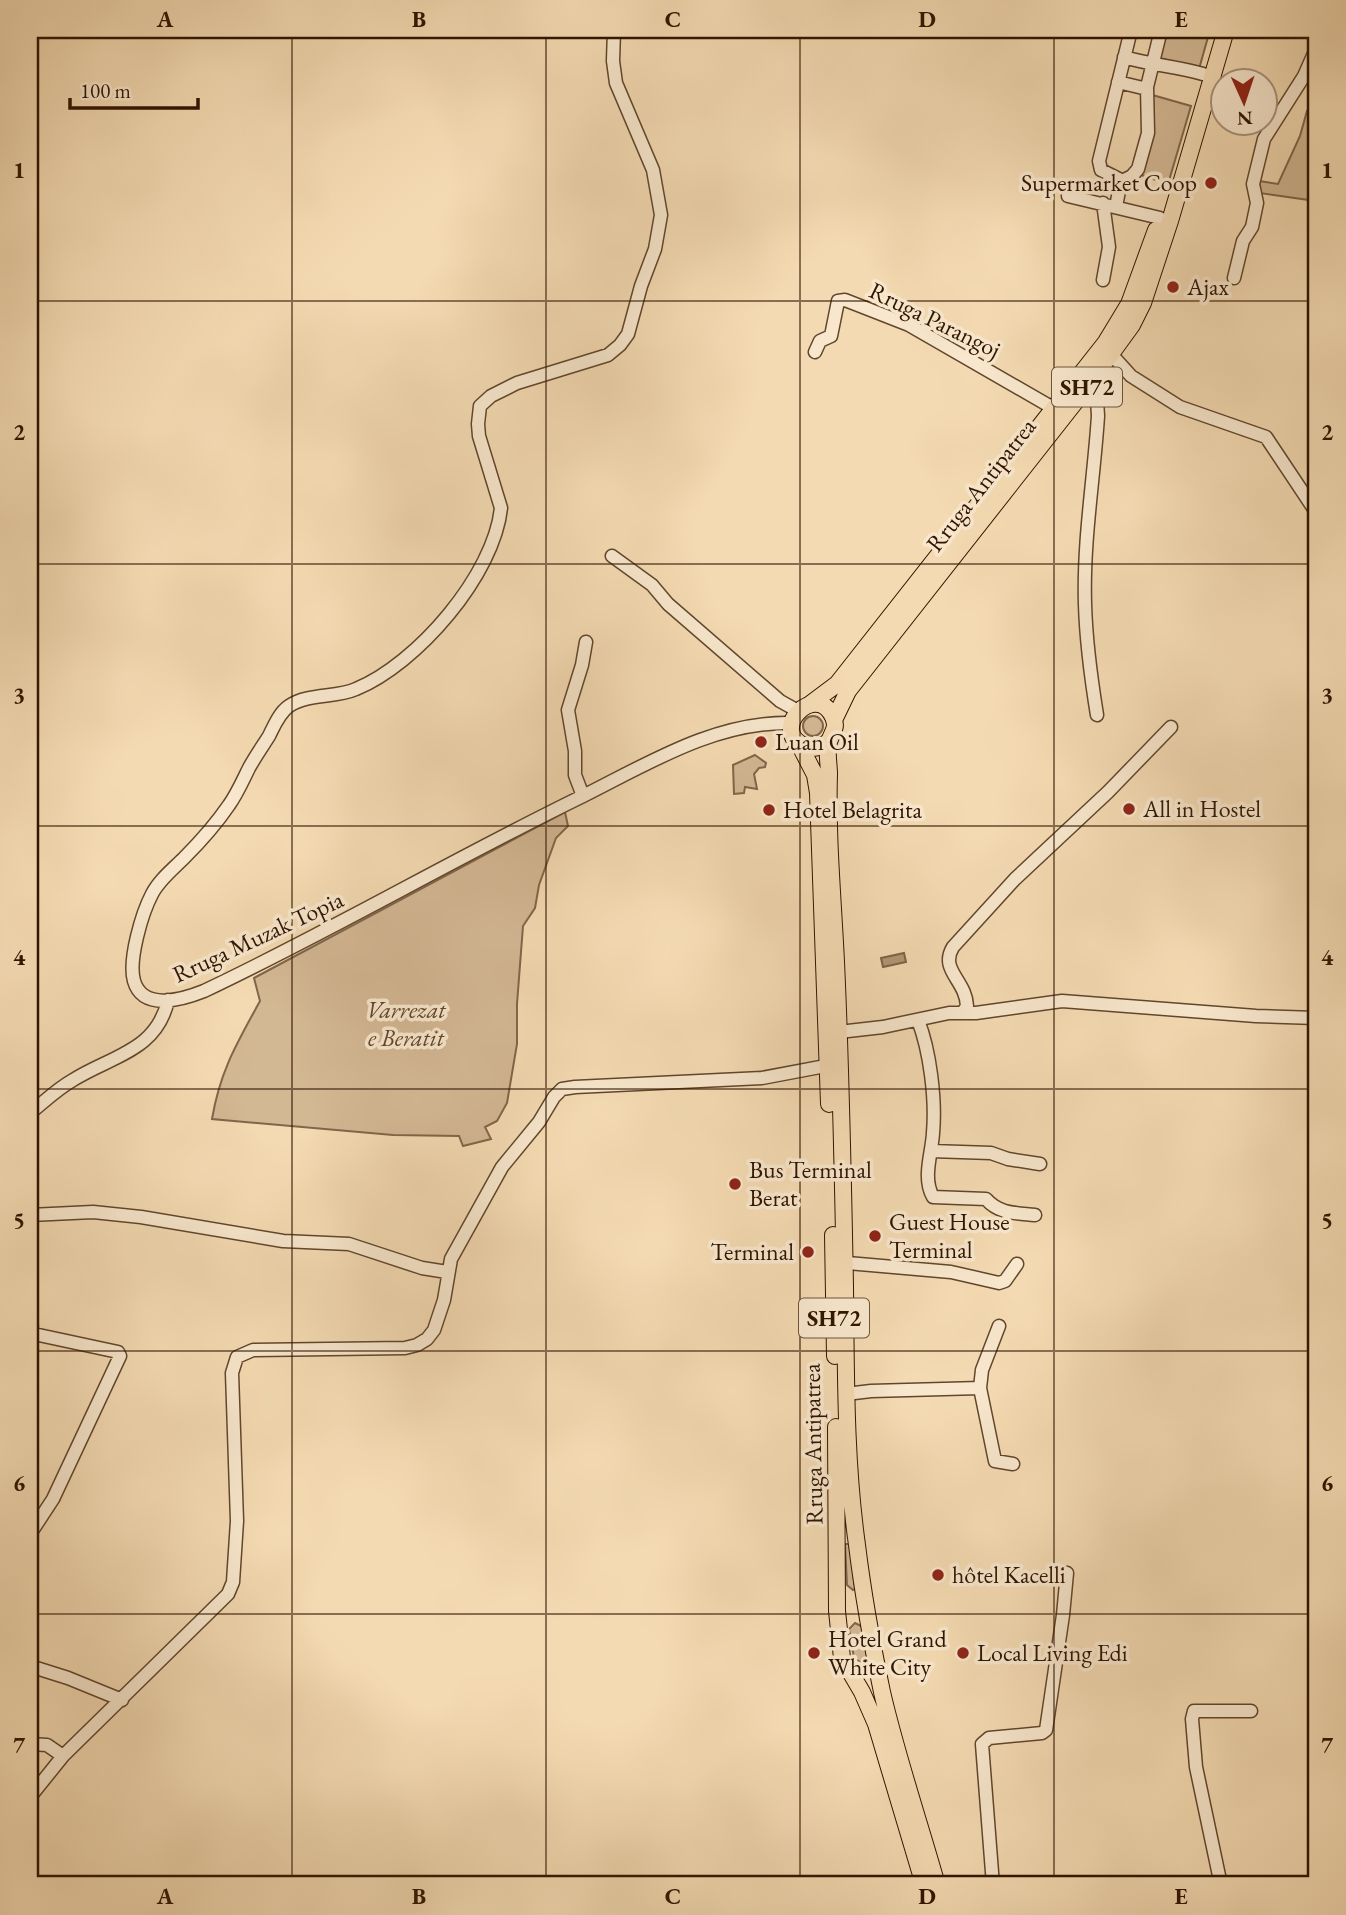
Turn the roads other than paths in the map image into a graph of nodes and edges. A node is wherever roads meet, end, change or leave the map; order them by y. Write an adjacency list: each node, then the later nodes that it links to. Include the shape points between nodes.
1 (614, 30): 34 (street, Rruga Muzak Topia, via 617,83 653,170 661,215 628,334 608,355 517,383 480,407 479,436 501,508 477,573 442,622 379,677 354,690 307,699 278,718 230,804 150,897 135,949 134,981 146,996)
2 (1131, 30): 7 (street)
3 (1161, 30): 8 (street)
4 (1215, 30): 9 (main road, Rruga Antipatrea / SH72)
5 (1226, 30): 20 (main road, Rruga Antipatrea / SH72, via 1143,303)
6 (1316, 50): 17 (street, via 1264,139 1253,184 1252,227 1243,241)
7 (1124, 57): 8 (street); 10 (street)
8 (1152, 65): 9 (street); 11 (street)
9 (1203, 74): 16 (main road, Rruga Antipatrea / SH72)
10 (1118, 82): 11 (street); 12 (street, via 1099,166)
11 (1147, 89): 12 (street, via 1149,125 1138,169)
12 (1122, 181): 15 (street)
13 (1068, 196): 14 (street)
14 (1103, 204): 15 (street); 18 (street, via 1109,247)
15 (1116, 207): 16 (street)
16 (1160, 218): 22 (main road, Rruga Antipatrea / SH72, via 1124,314)
17 (1234, 278)
18 (1103, 279)
19 (815, 352): 22 (street, Rruga Parangoj, via 820,341 831,336 838,301 845,300 909,325)
20 (1112, 355): 21 (main road, Rruga Antipatrea / SH72); 23 (street, via 1132,376 1180,407 1266,437)
21 (1087, 387): 22 (main road, Rruga Antipatrea / SH72); 27 (street, via 1097,400 1098,416 1085,602)
22 (1060, 412): 26 (main road, Rruga Antipatrea / SH72, via 837,684); 28 (main road, Rruga Antipatrea / SH72, via 848,691)
23 (1316, 512)
24 (612, 555): 26 (street, via 652,585 780,701)
25 (586, 642): 32 (street, via 568,710 575,775)
26 (800, 713): 28 (main road, via 823,707); 30 (main road, Rruga Antipatrea / SH72, via 792,732); 32 (street, Rruga Muzak Topia, via 673,750)
27 (1097, 715)
28 (834, 720): 31 (main road, Rruga Antipatrea / SH72)
29 (1171, 727): 35 (street, via 1015,879 953,947 948,962 967,997)
30 (797, 740): 31 (main road, via 813,748); 33 (main road, Rruga Antipatrea / SH72, via 815,775)
31 (829, 741): 33 (main road, Rruga Antipatrea / SH72)
32 (583, 796): 34 (street, Rruga Muzak Topia, via 244,972 185,999)
33 (827, 902): 38 (main road, Rruga Antipatrea / SH72); 39 (main road, Rruga Antipatrea / SH72, via 827,988)
34 (168, 1000): 40 (street, via 156,1031 131,1051 73,1080)
35 (962, 1012): 36 (street, via 1062,1001); 37 (street)
36 (1316, 1018)
37 (918, 1020): 38 (street); 41 (street, via 932,1096)
38 (839, 1032): 39 (main road, Rruga Antipatrea / SH72)
39 (834, 1064): 45 (main road, Rruga Antipatrea / SH72); 47 (street, via 762,1078 562,1089 502,1167)
40 (30, 1113)
41 (930, 1151): 42 (street, via 991,1153); 44 (street, via 928,1179 933,1197 986,1199 1002,1211)
42 (1040, 1164)
43 (30, 1214): 47 (street, via 93,1212 283,1241 349,1244)
44 (1035, 1215)
45 (839, 1262): 46 (street, via 951,1272 999,1283); 51 (main road, Rruga Antipatrea / SH72); 52 (main road, Rruga Antipatrea / SH72)
46 (1017, 1264)
47 (447, 1272): 61 (street, via 439,1316 427,1339 417,1345 253,1350 237,1357 232,1373 237,1521 233,1582 228,1594)
48 (30, 1297): 54 (street, via 32,1332 120,1356 53,1499)
49 (999, 1326): 50 (street)
50 (979, 1388): 51 (street); 53 (street, via 995,1461)
51 (846, 1394): 52 (main road, Rruga Antipatrea / SH72)
52 (841, 1443): 56 (main road, Rruga Antipatrea / SH72); 57 (main road, Rruga Antipatrea / SH72)
53 (1013, 1464)
54 (30, 1534)
55 (1067, 1573): 68 (street, via 1046,1730 989,1738 982,1744)
56 (867, 1607): 57 (main road); 59 (main road, Rruga Antipatrea / SH72)
57 (836, 1611): 60 (main road, Rruga Antipatrea / SH72)
58 (30, 1666): 61 (street)
59 (878, 1666): 60 (main road); 67 (main road, Rruga Antipatrea / SH72)
60 (848, 1672): 66 (main road, Rruga Antipatrea / SH72, via 876,1724)
61 (122, 1700): 64 (street)
62 (1251, 1711): 69 (street, via 1207,1709 1195,1711 1192,1719 1196,1768)
63 (30, 1744): 64 (street, via 47,1745)
64 (63, 1756): 65 (street)
65 (30, 1797)
66 (924, 1885)
67 (937, 1885)
68 (993, 1885)
69 (1221, 1885)

